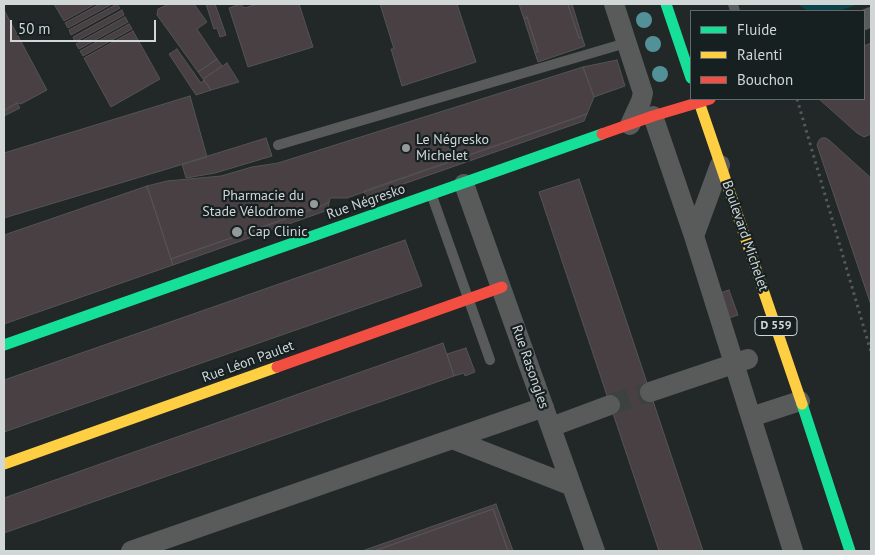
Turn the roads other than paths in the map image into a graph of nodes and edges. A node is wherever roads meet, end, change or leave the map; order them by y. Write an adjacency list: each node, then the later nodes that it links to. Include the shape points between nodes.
1 (614, 4): 3 (street)
2 (666, 4): 4 (street)
3 (626, 44): 7 (street, via 643,94); 8 (lane)
4 (690, 74)
5 (702, 100): 6 (street, Rue Négresko); 9 (street, Boulevard Michelet / D 559)
6 (654, 116): 7 (street, Rue Négresko); 12 (street)
7 (630, 125): 10 (street, Rue Négresko)
8 (278, 145)
9 (720, 165): 12 (street); 19 (street, Boulevard Michelet / D 559)
10 (464, 184): 11 (street, Rue Négresko); 13 (street, Rue Rasongles)
11 (432, 195): 14 (lane); 15 (street, Rue Négresko)
12 (694, 236): 17 (street)
13 (502, 287): 14 (street, Rue Léon Paulet); 21 (street, Rue Rasongles)
14 (468, 299): 16 (lane); 25 (street, Rue Léon Paulet)
15 (4, 345)
16 (490, 360)
17 (741, 361): 18 (street); 22 (street)
18 (650, 392)
19 (800, 401): 22 (street); 30 (street, Boulevard Michelet / D 559)
20 (610, 405): 23 (street)
21 (544, 408): 23 (street, Rue Rasongles); 24 (street)
22 (752, 417): 29 (street)
23 (551, 426): 26 (street, Rue Rasongles)
24 (452, 438): 26 (street); 27 (street)
25 (4, 464)
26 (572, 486): 28 (street, Rue Rasongles)
27 (131, 551)
28 (595, 551)
29 (794, 551)
30 (850, 551)

